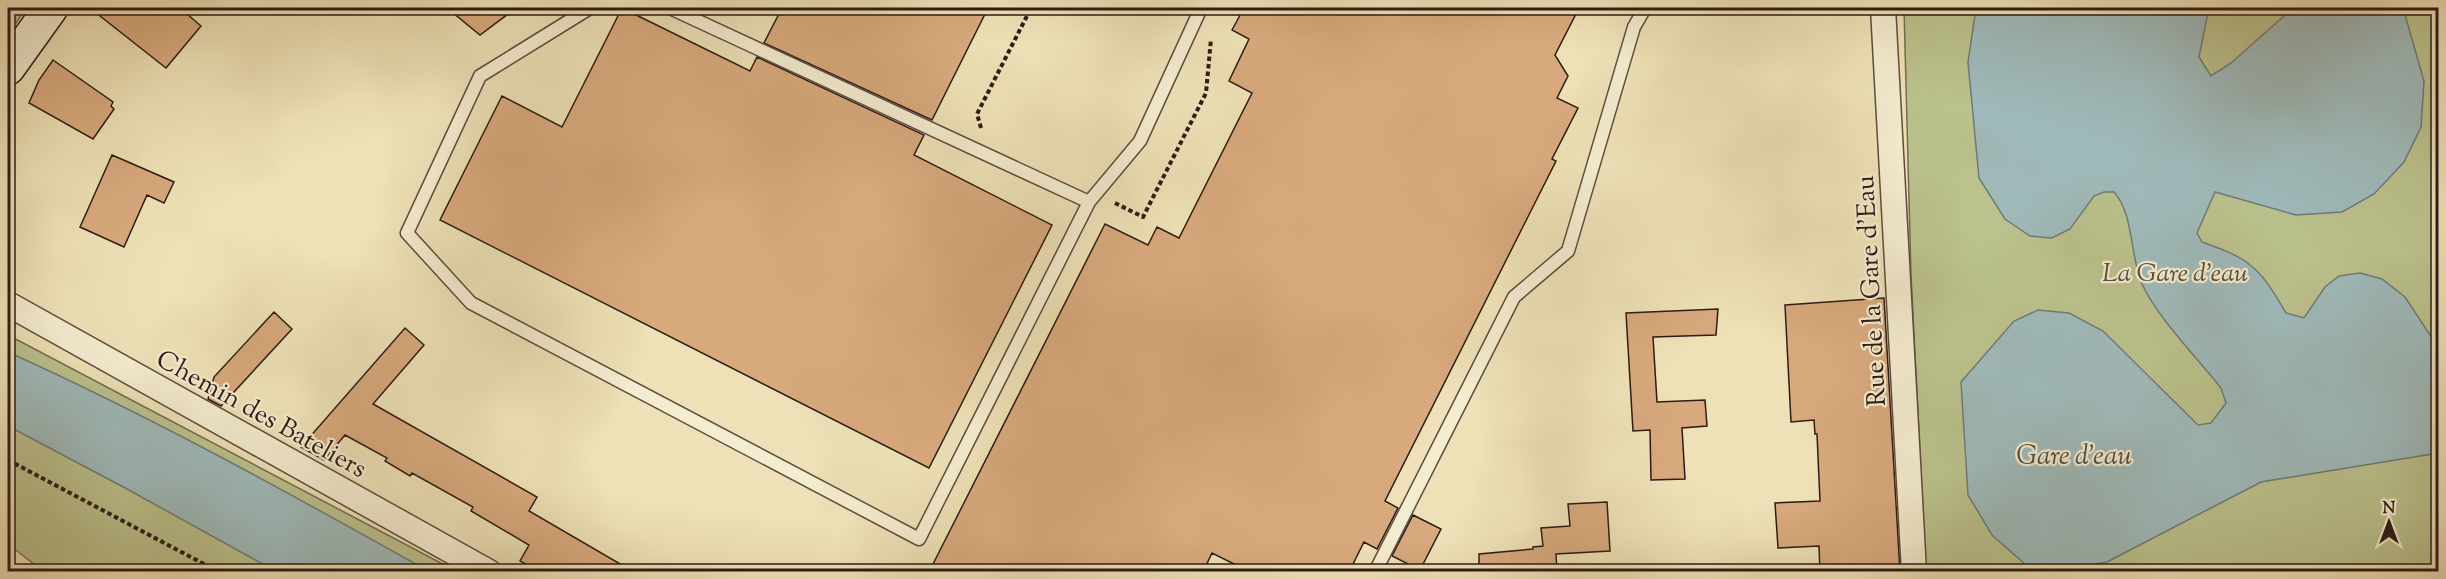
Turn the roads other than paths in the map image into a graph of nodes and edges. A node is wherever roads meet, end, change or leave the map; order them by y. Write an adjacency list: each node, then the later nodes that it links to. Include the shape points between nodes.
1 (51, 8): 7 (main road)
2 (590, 8): 8 (lane, via 480,76 407,233 471,303 920,539)
3 (670, 8): 8 (lane, via 989,155)
4 (1201, 8): 8 (lane, via 1140,141)
5 (1645, 8): 11 (lane, via 1634,27 1568,252 1514,297)
6 (1883, 8): 12 (street, Rue de la Gare d'Eau)
7 (8, 68)
8 (1092, 198)
9 (8, 304): 10 (street, Chemin des Bateliers)
10 (489, 572)
11 (1375, 572)
12 (1914, 572)

